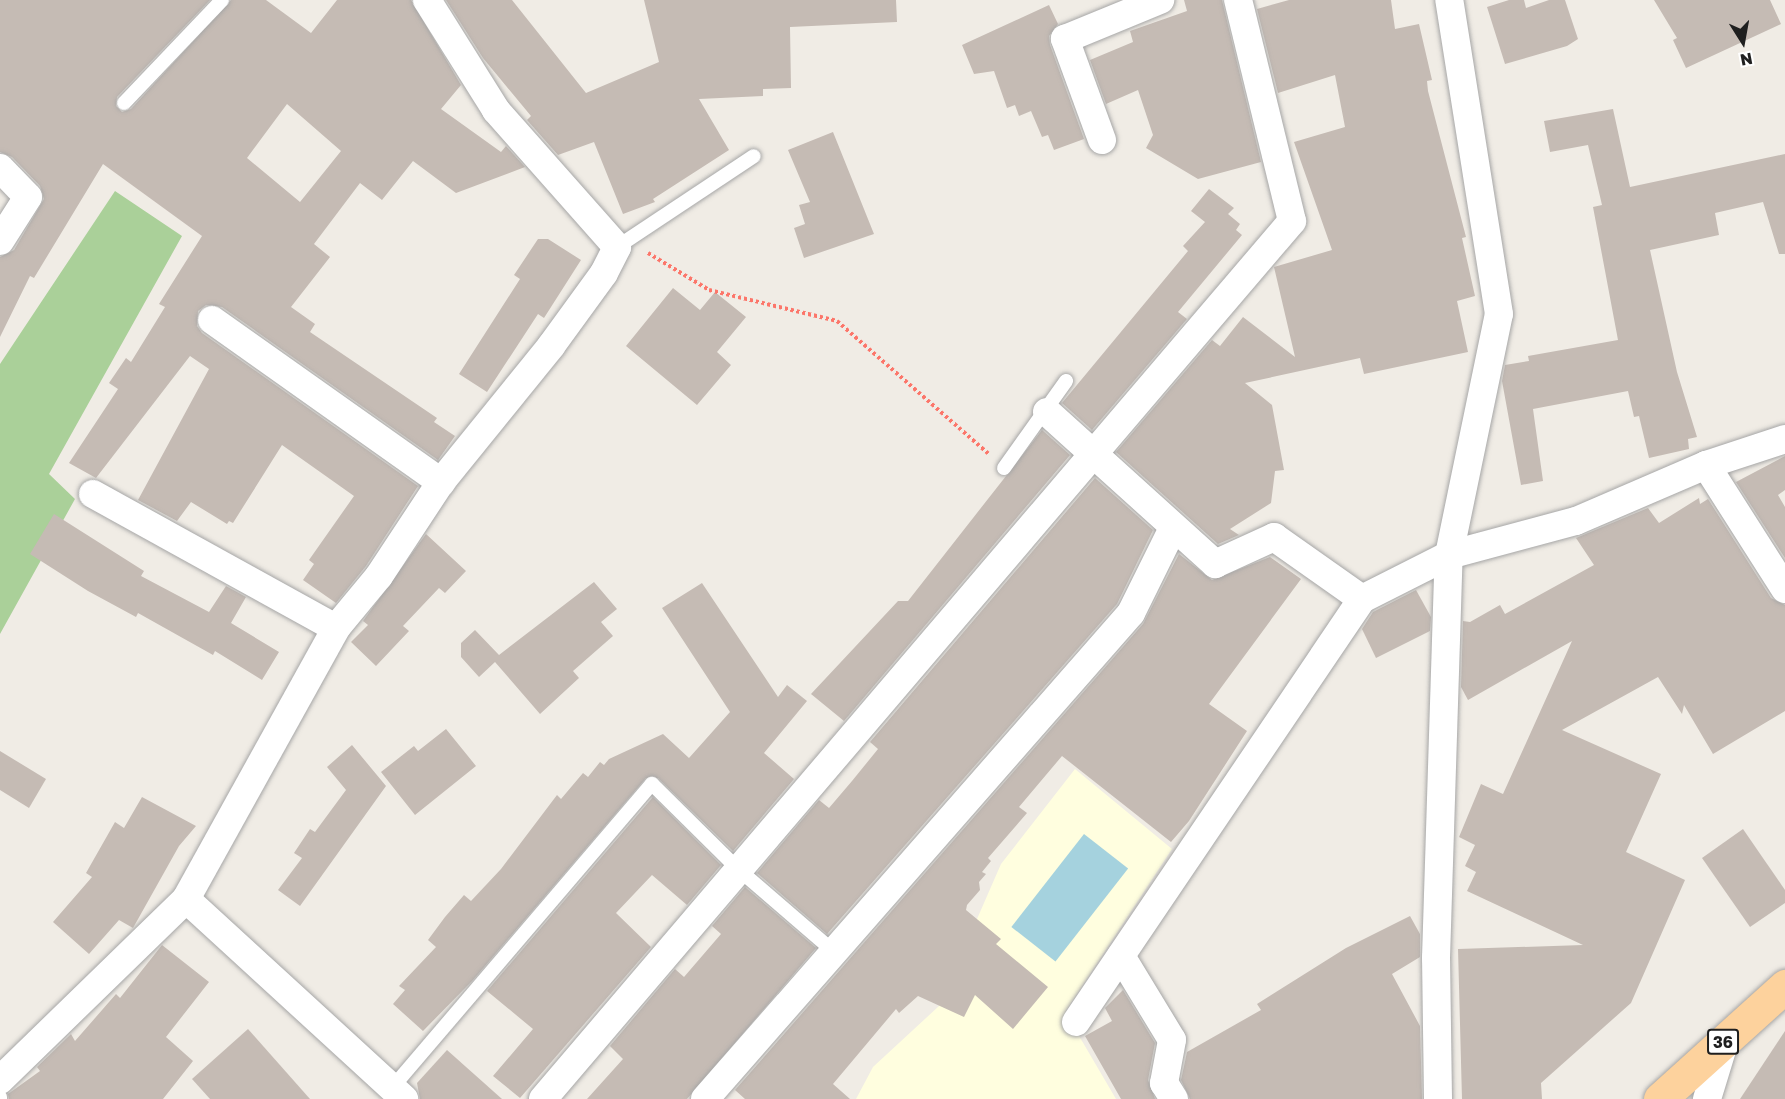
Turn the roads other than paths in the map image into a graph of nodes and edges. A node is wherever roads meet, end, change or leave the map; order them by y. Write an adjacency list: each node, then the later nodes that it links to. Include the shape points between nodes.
1 (222, 0): 6 (lane)
2 (427, 0): 11 (street, via 496,110)
3 (1160, 0): 7 (street, via 1065,39)
4 (1238, 0): 16 (street, via 1292,221)
5 (1449, 0): 22 (street, via 1499,314)
6 (124, 103)
7 (1102, 140)
8 (754, 156): 11 (lane)
9 (0, 168): 10 (street, via 28,197)
10 (0, 241)
11 (622, 244): 19 (street, via 551,346)
12 (212, 320): 19 (street)
13 (1066, 381): 14 (lane)
14 (1047, 412): 16 (street); 18 (lane)
15 (1785, 439): 17 (street)
16 (1092, 454): 21 (street); 26 (street)
17 (1706, 465): 22 (street, via 1576,521); 23 (street)
18 (1004, 468)
19 (441, 482): 25 (street, via 379,576)
20 (93, 494): 25 (street)
21 (1173, 528): 24 (street, via 1215,564 1274,537); 28 (street, via 1131,612)
22 (1449, 555): 24 (street); 38 (street, via 1436,958)
23 (1785, 589)
24 (1362, 600): 29 (street)
25 (336, 628): 27 (street)
26 (736, 868): 28 (lane); 34 (lane, via 652,784); 35 (street)
27 (186, 899): 33 (street); 34 (street)
28 (832, 950): 36 (street)
29 (1120, 956): 31 (street); 37 (street, via 1172,1040 1164,1083)
30 (1785, 986): 32 (main road, 36)
31 (1076, 1022)
32 (1725, 1040): 39 (main road, 36); 40 (street)
33 (3, 1070)
34 (398, 1093)
35 (543, 1099)
36 (705, 1099)
37 (1174, 1099)
38 (1438, 1099)
39 (1660, 1099)
40 (1707, 1099)

